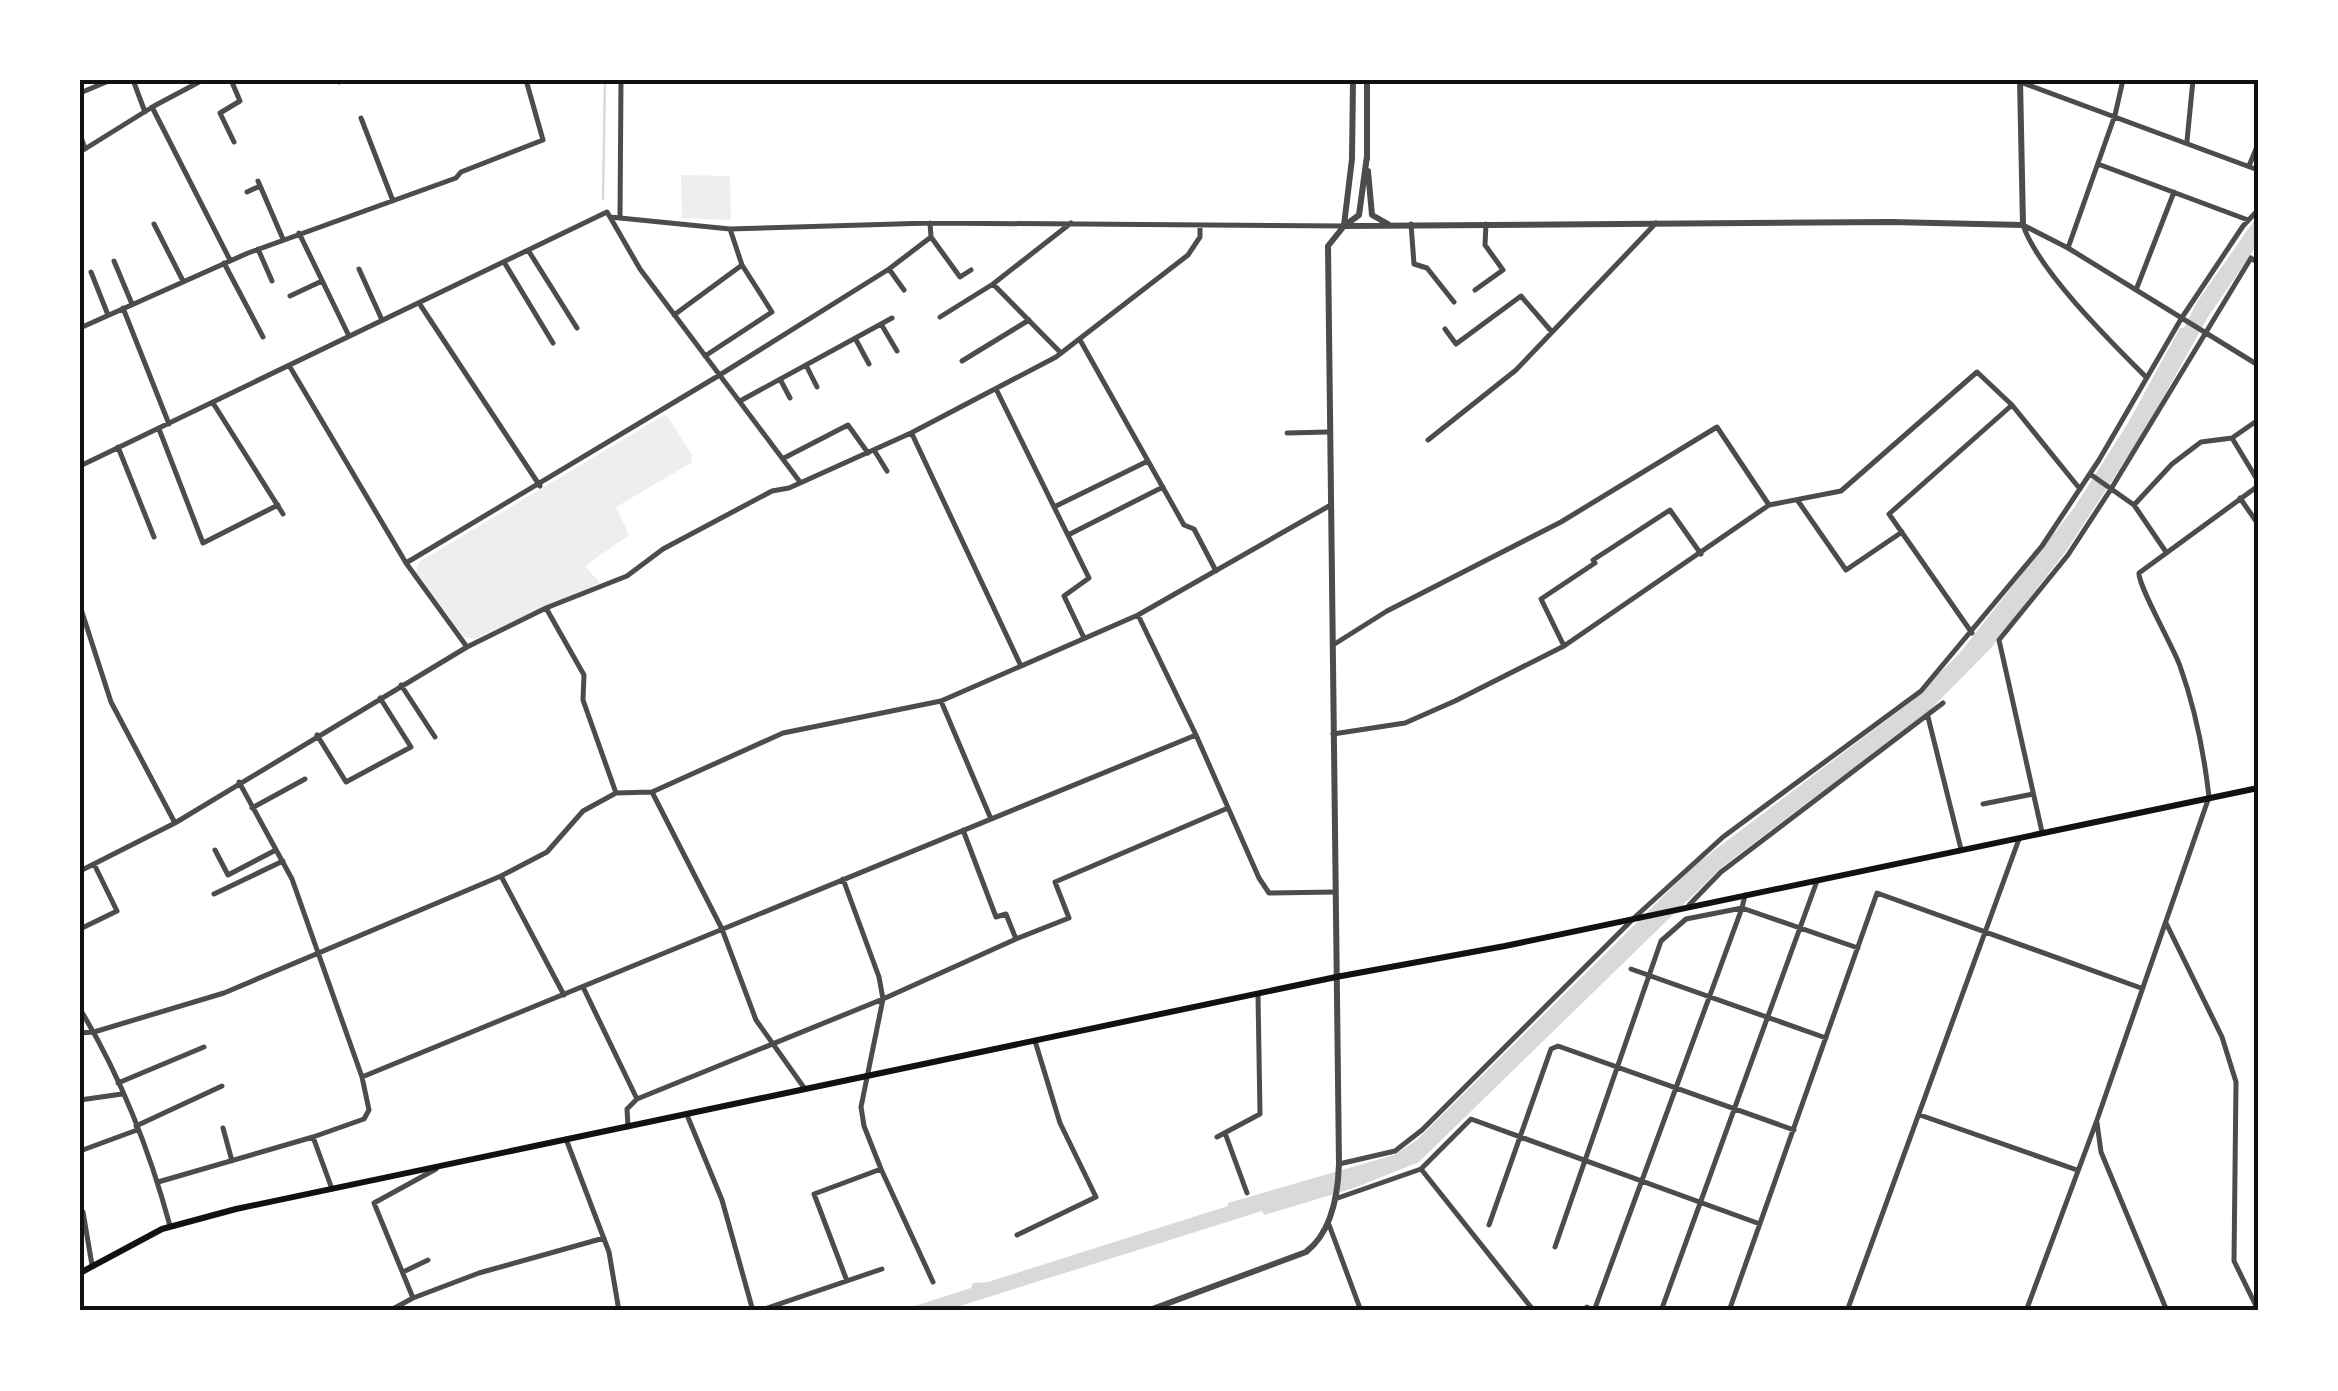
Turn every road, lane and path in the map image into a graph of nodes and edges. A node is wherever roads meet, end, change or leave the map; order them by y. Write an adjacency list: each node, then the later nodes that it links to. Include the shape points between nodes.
1 (112, 80): 12 (street)
2 (134, 80): 14 (street)
3 (231, 80): 19 (street, via 240,102 220,114)
4 (526, 80): 28 (street, via 543,140)
5 (621, 80): 31 (street)
6 (1353, 80): 42 (street)
7 (1368, 80): 22 (street)
8 (2122, 80): 15 (street)
9 (2193, 80): 18 (street)
10 (200, 81): 13 (street)
11 (2020, 81): 15 (street); 40 (street)
12 (80, 93)
13 (152, 107): 14 (street); 53 (street)
14 (144, 112): 21 (street)
15 (2115, 116): 18 (street); 23 (street)
16 (361, 118): 28 (street)
17 (80, 134): 21 (street)
18 (2187, 141): 24 (street)
19 (234, 142)
20 (2258, 144): 24 (street)
21 (82, 151)
22 (1367, 156): 36 (street, via 1372,216); 42 (street, via 1359,215)
23 (2098, 164): 27 (street); 47 (street)
24 (2249, 166): 25 (street)
25 (2258, 170)
26 (246, 192): 46 (street, via 259,183)
27 (2174, 192): 32 (street); 67 (street)
28 (393, 202): 44 (street)
29 (2258, 210): 32 (street)
30 (610, 217): 31 (street); 50 (street, via 607,212); 74 (street)
31 (620, 217): 43 (street)
32 (2248, 220): 77 (street)
33 (930, 223): 34 (street); 43 (street); 45 (street)
34 (1071, 223): 41 (street); 64 (street)
35 (154, 224): 62 (street)
36 (1390, 224): 37 (street); 42 (street)
37 (1412, 224): 38 (street); 69 (street, via 1414,264 1428,268)
38 (1486, 224): 39 (street); 66 (street, via 1485,245 1503,270)
39 (1656, 224): 40 (street); 84 (street)
40 (2022, 225): 47 (street); 100 (street, via 2029,244)
41 (1200, 226): 42 (street); 89 (street, via 1188,255)
42 (1344, 226): 112 (street, via 1328,246)
43 (730, 229): 56 (street)
44 (299, 233): 46 (street); 63 (street)
45 (931, 237): 58 (street); 59 (street, via 960,277)
46 (283, 239): 49 (street)
47 (2068, 248): 67 (street)
48 (2258, 248): 51 (street)
49 (258, 249): 53 (street); 61 (street)
50 (528, 250): 54 (street); 82 (street)
51 (2251, 258): 55 (street); 85 (street)
52 (114, 262): 70 (street)
53 (227, 262): 62 (street); 87 (street)
54 (504, 262): 71 (street); 90 (street)
55 (2258, 262)
56 (742, 266): 74 (street); 93 (street, via 772,312)
57 (359, 269): 78 (street)
58 (889, 269): 65 (street); 99 (street)
59 (971, 270)
60 (90, 272): 73 (street)
61 (272, 280)
62 (183, 281): 70 (street)
63 (322, 282): 68 (street); 86 (street)
64 (993, 284): 75 (street); 79 (street)
65 (904, 290)
66 (1476, 290)
67 (2136, 290): 77 (street)
68 (290, 296)
69 (1454, 302)
70 (132, 304): 72 (street)
71 (419, 304): 78 (street); 125 (street)
72 (123, 308): 73 (street); 109 (street)
73 (108, 315): 81 (street)
74 (674, 315): 93 (street)
75 (940, 317)
76 (892, 318): 80 (street)
77 (2181, 319): 85 (street); 100 (street)
78 (382, 320): 86 (street)
79 (1029, 320): 92 (street); 94 (street)
80 (881, 324): 88 (street); 91 (street)
81 (80, 328)
82 (577, 328)
83 (1445, 329): 84 (street, via 1456,344 1520,296)
84 (1552, 332): 115 (street, via 1516,370)
85 (2204, 332): 97 (street); 127 (street)
86 (348, 336): 98 (street)
87 (262, 338)
88 (855, 338): 95 (street); 96 (street)
89 (1080, 340): 92 (street); 119 (street)
90 (554, 343)
91 (897, 351)
92 (1062, 353): 103 (street)
93 (705, 356): 99 (street)
94 (962, 361)
95 (869, 364)
96 (806, 365): 101 (street); 102 (street)
97 (2258, 365)
98 (289, 367): 106 (street); 143 (street)
99 (718, 376): 105 (street); 125 (street)
100 (2146, 378): 122 (street)
101 (780, 379): 104 (street); 105 (street)
102 (817, 386)
103 (997, 390): 113 (street); 135 (street)
104 (790, 398)
105 (740, 401): 118 (street)
106 (212, 403): 109 (street); 131 (street)
107 (2012, 404): 128 (street); 130 (street, via 1977,372 1841,491); 138 (street, via 1889,514)
108 (2258, 420): 114 (street)
109 (169, 424): 110 (street)
110 (158, 428): 116 (street); 131 (street, via 203,544)
111 (1288, 432): 112 (street)
112 (1328, 432): 134 (street)
113 (911, 433): 117 (street); 153 (street)
114 (2232, 438): 124 (street); 133 (street, via 2202,442)
115 (1428, 440)
116 (118, 446): 120 (street); 140 (street)
117 (871, 451): 118 (street, via 848,424); 121 (street); 123 (street)
118 (784, 458): 123 (street)
119 (1148, 461): 126 (street); 135 (street)
120 (80, 466)
121 (887, 471)
122 (2090, 474): 127 (street); 128 (street)
123 (800, 482): 146 (street, via 663,548 627,576)
124 (2258, 484): 129 (street)
125 (540, 486): 143 (street)
126 (1162, 487): 139 (street); 144 (street)
127 (2110, 488): 133 (street); 168 (street, via 2068,555 1999,640)
128 (2080, 489): 148 (street)
129 (2240, 498): 137 (street); 141 (street)
130 (1798, 501): 132 (street); 138 (street, via 1846,570)
131 (278, 505): 136 (street)
132 (1769, 505): 142 (street); 150 (street, via 1717,427 1561,522)
133 (2134, 505): 141 (street)
134 (1329, 506): 144 (street); 150 (street)
135 (1054, 507): 139 (street)
136 (283, 514)
137 (2258, 524)
138 (1902, 532): 148 (street)
139 (1068, 535): 149 (street, via 1090,578 1064,596)
140 (154, 537)
141 (2166, 552): 169 (street, via 2138,578 2180,667)
142 (1701, 554): 151 (street); 151 (street, via 1670,510 1540,599)
143 (406, 563): 152 (street)
144 (1216, 571): 147 (street)
145 (80, 606): 174 (street, via 111,702)
146 (546, 608): 152 (street); 167 (street, via 584,675 583,700)
147 (1138, 615): 149 (street); 161 (street)
148 (1972, 633): 192 (street, via 1921,691 1724,837)
149 (1084, 638): 153 (street)
150 (1333, 646): 159 (street)
151 (1564, 646): 159 (street, via 1405,723)
152 (467, 647): 154 (street)
153 (1022, 666): 156 (street)
154 (401, 686): 155 (street); 162 (street)
155 (380, 698): 160 (street); 160 (street, via 411,746 346,782)
156 (941, 701): 166 (street, via 784,734); 173 (street)
157 (1943, 702): 158 (street)
158 (1928, 717): 178 (street); 190 (street, via 1721,872)
159 (1333, 734): 187 (street)
160 (317, 735): 164 (street)
161 (1196, 735): 172 (street); 173 (street)
162 (435, 738)
163 (305, 779): 171 (street)
164 (239, 782): 171 (street); 174 (street)
165 (2258, 788): 169 (main road)
166 (652, 792): 167 (street); 195 (street)
167 (616, 793): 184 (street, via 583,811 547,852)
168 (2033, 794): 170 (street); 176 (street)
169 (2210, 797): 176 (main road); 193 (street)
170 (1983, 804)
171 (252, 808): 180 (street)
172 (1228, 808): 187 (street, via 1269,893); 198 (street, via 1055,882 1069,918)
173 (991, 819): 175 (street)
174 (175, 823): 182 (street)
175 (963, 830): 185 (street); 198 (street, via 996,916 1006,914)
176 (2042, 832): 177 (main road)
177 (2020, 837): 178 (main road); 197 (street)
178 (1961, 849): 186 (main road)
179 (214, 850): 180 (street, via 228,875)
180 (274, 850): 181 (street)
181 (283, 861): 188 (street); 200 (street)
182 (94, 864): 183 (street); 194 (street, via 117,911)
183 (80, 871)
184 (501, 876): 200 (street); 207 (street)
185 (843, 879): 195 (street); 209 (street)
186 (1817, 881): 189 (main road); 196 (street)
187 (1335, 892): 203 (street)
188 (214, 894)
189 (1746, 895): 190 (main road); 191 (street)
190 (1689, 906): 192 (main road)
191 (1742, 908): 196 (street); 202 (street, via 1686,919 1661,942); 208 (street)
192 (1636, 917): 203 (main road); 245 (street, via 1422,1130 1395,1151)
193 (2166, 923): 205 (street); 271 (street, via 2222,1037 2236,1082 2234,1261)
194 (80, 929)
195 (722, 929): 204 (street); 216 (street)
196 (1800, 929): 199 (street); 211 (street)
197 (1985, 931): 199 (street, via 1877,893); 205 (street); 230 (street)
198 (1016, 939): 209 (street)
199 (1858, 948): 214 (street)
200 (320, 951): 213 (street, via 224,992); 219 (street)
201 (1630, 969): 202 (street)
202 (1650, 976): 208 (street); 218 (street)
203 (1336, 977): 206 (main road); 245 (street)
204 (583, 986): 207 (street); 226 (street)
205 (2141, 988): 231 (street)
206 (1258, 994): 215 (main road); 236 (street, via 1260,1114)
207 (564, 995): 219 (street)
208 (1709, 997): 211 (street); 224 (street)
209 (883, 998): 216 (street); 220 (street)
210 (80, 1008): 213 (street)
211 (1768, 1018): 214 (street); 228 (street)
212 (80, 1032): 213 (street)
213 (94, 1032): 221 (street)
214 (1826, 1039): 235 (street)
215 (1034, 1041): 220 (main road); 260 (street, via 1060,1123 1096,1197)
216 (770, 1044): 223 (street); 226 (street)
217 (204, 1047): 221 (street)
218 (1620, 1068): 224 (street); 239 (street, via 1551,1049); 243 (street)
219 (362, 1078): 237 (street, via 364,1120)
220 (869, 1078): 223 (main road); 246 (street, via 861,1107)
221 (118, 1083): 225 (street)
222 (222, 1086): 233 (street)
223 (805, 1089): 229 (main road)
224 (1676, 1089): 228 (street); 249 (street)
225 (122, 1094): 227 (street); 233 (street)
226 (638, 1099): 232 (street, via 627,1109)
227 (80, 1100)
228 (1735, 1110): 235 (street); 254 (street)
229 (687, 1115): 232 (main road); 274 (street)
230 (1920, 1115): 248 (street); 282 (street)
231 (2097, 1120): 248 (street); 284 (street, via 2101,1152)
232 (628, 1127): 240 (main road)
233 (137, 1128): 241 (street); 250 (street)
234 (223, 1128): 242 (street)
235 (1794, 1130): 257 (street)
236 (1225, 1133): 238 (street); 252 (street)
237 (313, 1136): 242 (street); 251 (street)
238 (1217, 1137)
239 (1520, 1137): 243 (street); 247 (street, via 1471,1119); 258 (street)
240 (566, 1139): 244 (main road); 261 (street)
241 (80, 1150)
242 (232, 1160): 250 (street)
243 (1586, 1160): 249 (street); 262 (street)
244 (442, 1166): 251 (main road); 266 (street, via 374,1203)
245 (1340, 1166): 253 (street)
246 (882, 1169): 268 (street, via 814,1194); 269 (street)
247 (1422, 1170): 253 (street); 277 (street)
248 (2077, 1170): 283 (street)
249 (1643, 1181): 254 (street); 279 (street)
250 (158, 1182): 259 (street)
251 (332, 1188): 259 (main road)
252 (1247, 1193)
253 (1336, 1197): 256 (street)
254 (1702, 1202): 257 (street); 280 (street)
255 (83, 1212): 264 (street)
256 (1328, 1222): 275 (street, via 1306,1252); 276 (street)
257 (1760, 1224): 281 (street)
258 (1489, 1225)
259 (170, 1226): 264 (main road)
260 (1017, 1235)
261 (604, 1238): 270 (street); 273 (street)
262 (1555, 1247)
263 (428, 1260): 266 (street)
264 (92, 1265): 267 (main road)
265 (882, 1269): 268 (street)
266 (404, 1272): 270 (street)
267 (80, 1273)
268 (848, 1281): 274 (street)
269 (933, 1282)
270 (413, 1298): 272 (street)
271 (2258, 1310)
272 (389, 1311)
273 (620, 1311)
274 (756, 1311)
275 (1147, 1311)
276 (1361, 1311)
277 (1534, 1311)
278 (1582, 1311): 279 (street)
279 (1592, 1311)
280 (1662, 1311)
281 (1729, 1311)
282 (1846, 1311)
283 (2026, 1311)
284 (2168, 1311)

